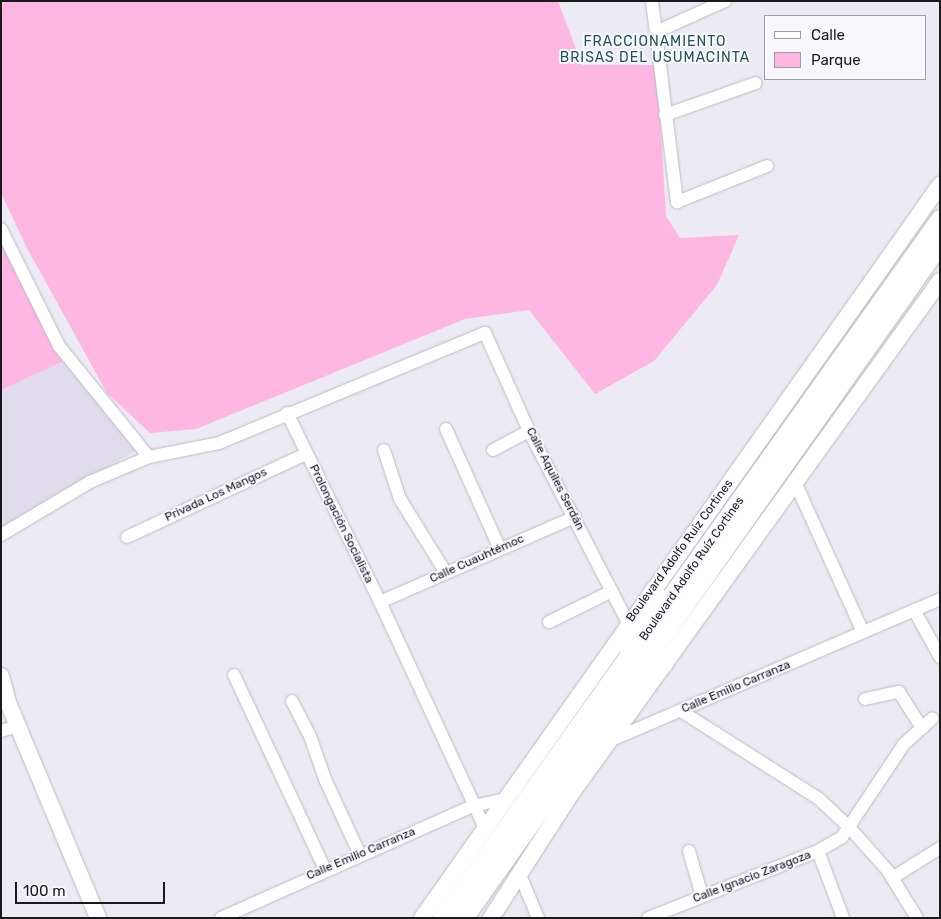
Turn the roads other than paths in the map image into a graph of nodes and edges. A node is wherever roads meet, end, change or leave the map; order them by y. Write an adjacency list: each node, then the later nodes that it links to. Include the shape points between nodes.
1 (652, 1): 3 (street)
2 (725, 1): 3 (street)
3 (656, 32): 5 (street)
4 (756, 83): 5 (street)
5 (665, 115): 6 (street, via 678,202)
6 (767, 166)
7 (940, 186): 25 (main road, Boulevard Adolfo Ruiz Cortines)
8 (940, 219): 39 (highway, Boulevard Adolfo Ruíz Cortines)
9 (1, 229): 18 (street, via 59,346)
10 (940, 243): 39 (highway, Boulevard Adolfo Ruíz Cortines)
11 (940, 281): 19 (main road)
12 (287, 413): 14 (street, Calle Aquiles Serdán, via 485,333); 17 (street, Prolongación Socialista); 18 (street, via 219,443)
13 (446, 429): 23 (street)
14 (529, 432): 16 (street); 20 (street, Calle Aquiles Serdán)
15 (384, 450): 24 (street, via 400,499)
16 (493, 450)
17 (306, 454): 22 (street, Privada Los Mangos); 28 (street, Prolongación Socialista)
18 (149, 457): 21 (street, via 90,482)
19 (794, 480): 32 (street); 34 (main road)
20 (574, 517): 23 (street, Calle Cuauhtémoc); 26 (street, Calle Aquiles Serdán)
21 (1, 535)
22 (127, 537)
23 (500, 549): 24 (street, Calle Cuauhtémoc)
24 (446, 573): 28 (street, Calle Cuauhtémoc)
25 (654, 590): 31 (main road, Boulevard Adolfo Ruiz Cortines); 39 (highway)
26 (612, 591): 30 (street); 31 (street, Calle Aquiles Serdán)
27 (940, 599): 29 (street, Calle Emilio Carranza)
28 (380, 602): 46 (street, Prolongación Socialista)
29 (914, 610): 32 (street, Calle Emilio Carranza); 33 (street)
30 (548, 622)
31 (628, 623): 45 (main road, Boulevard Adolfo Ruiz Cortines)
32 (863, 632): 41 (street, Calle Emilio Carranza)
33 (940, 657)
34 (663, 663): 39 (highway); 44 (main road)
35 (234, 675): 53 (street)
36 (1, 676): 37 (main road)
37 (5, 699): 42 (main road)
38 (865, 699): 47 (street, Calle Ignacio Zaragoza, via 899,692 927,723 904,744)
39 (608, 700): 60 (highway, Boulevard Adolfo Ruíz Cortines); 61 (highway, Boulevard Adolfo Ruíz Cortines)
40 (292, 701): 52 (street)
41 (681, 711): 44 (street, Calle Emilio Carranza); 47 (street, via 819,799)
42 (18, 726): 43 (street); 57 (main road)
43 (1, 731)
44 (609, 741): 54 (main road)
45 (505, 799): 46 (street, Calle Emilio Carranza); 48 (main road, Boulevard Adolfo Ruiz Cortines)
46 (473, 806): 48 (street, Prolongación Socialista); 52 (street, Calle Emilio Carranza)
47 (849, 827): 51 (street, Calle Ignacio Zaragoza, via 842,837); 55 (street)
48 (485, 828): 59 (main road, Boulevard Adolfo Ruiz Cortines)
49 (940, 848): 55 (street)
50 (689, 850): 56 (street)
51 (818, 851): 56 (street, Calle Ignacio Zaragoza); 65 (street)
52 (360, 855): 53 (street, Calle Emilio Carranza)
53 (325, 869): 58 (street, Calle Emilio Carranza)
54 (520, 875): 62 (main road); 63 (street)
55 (892, 878): 66 (street)
56 (702, 896): 64 (street, Calle Ignacio Zaragoza)
57 (98, 918)
58 (221, 918)
59 (422, 918)
60 (442, 918)
61 (463, 918)
62 (491, 918)
63 (538, 918)
64 (648, 918)
65 (843, 918)
66 (917, 918)

